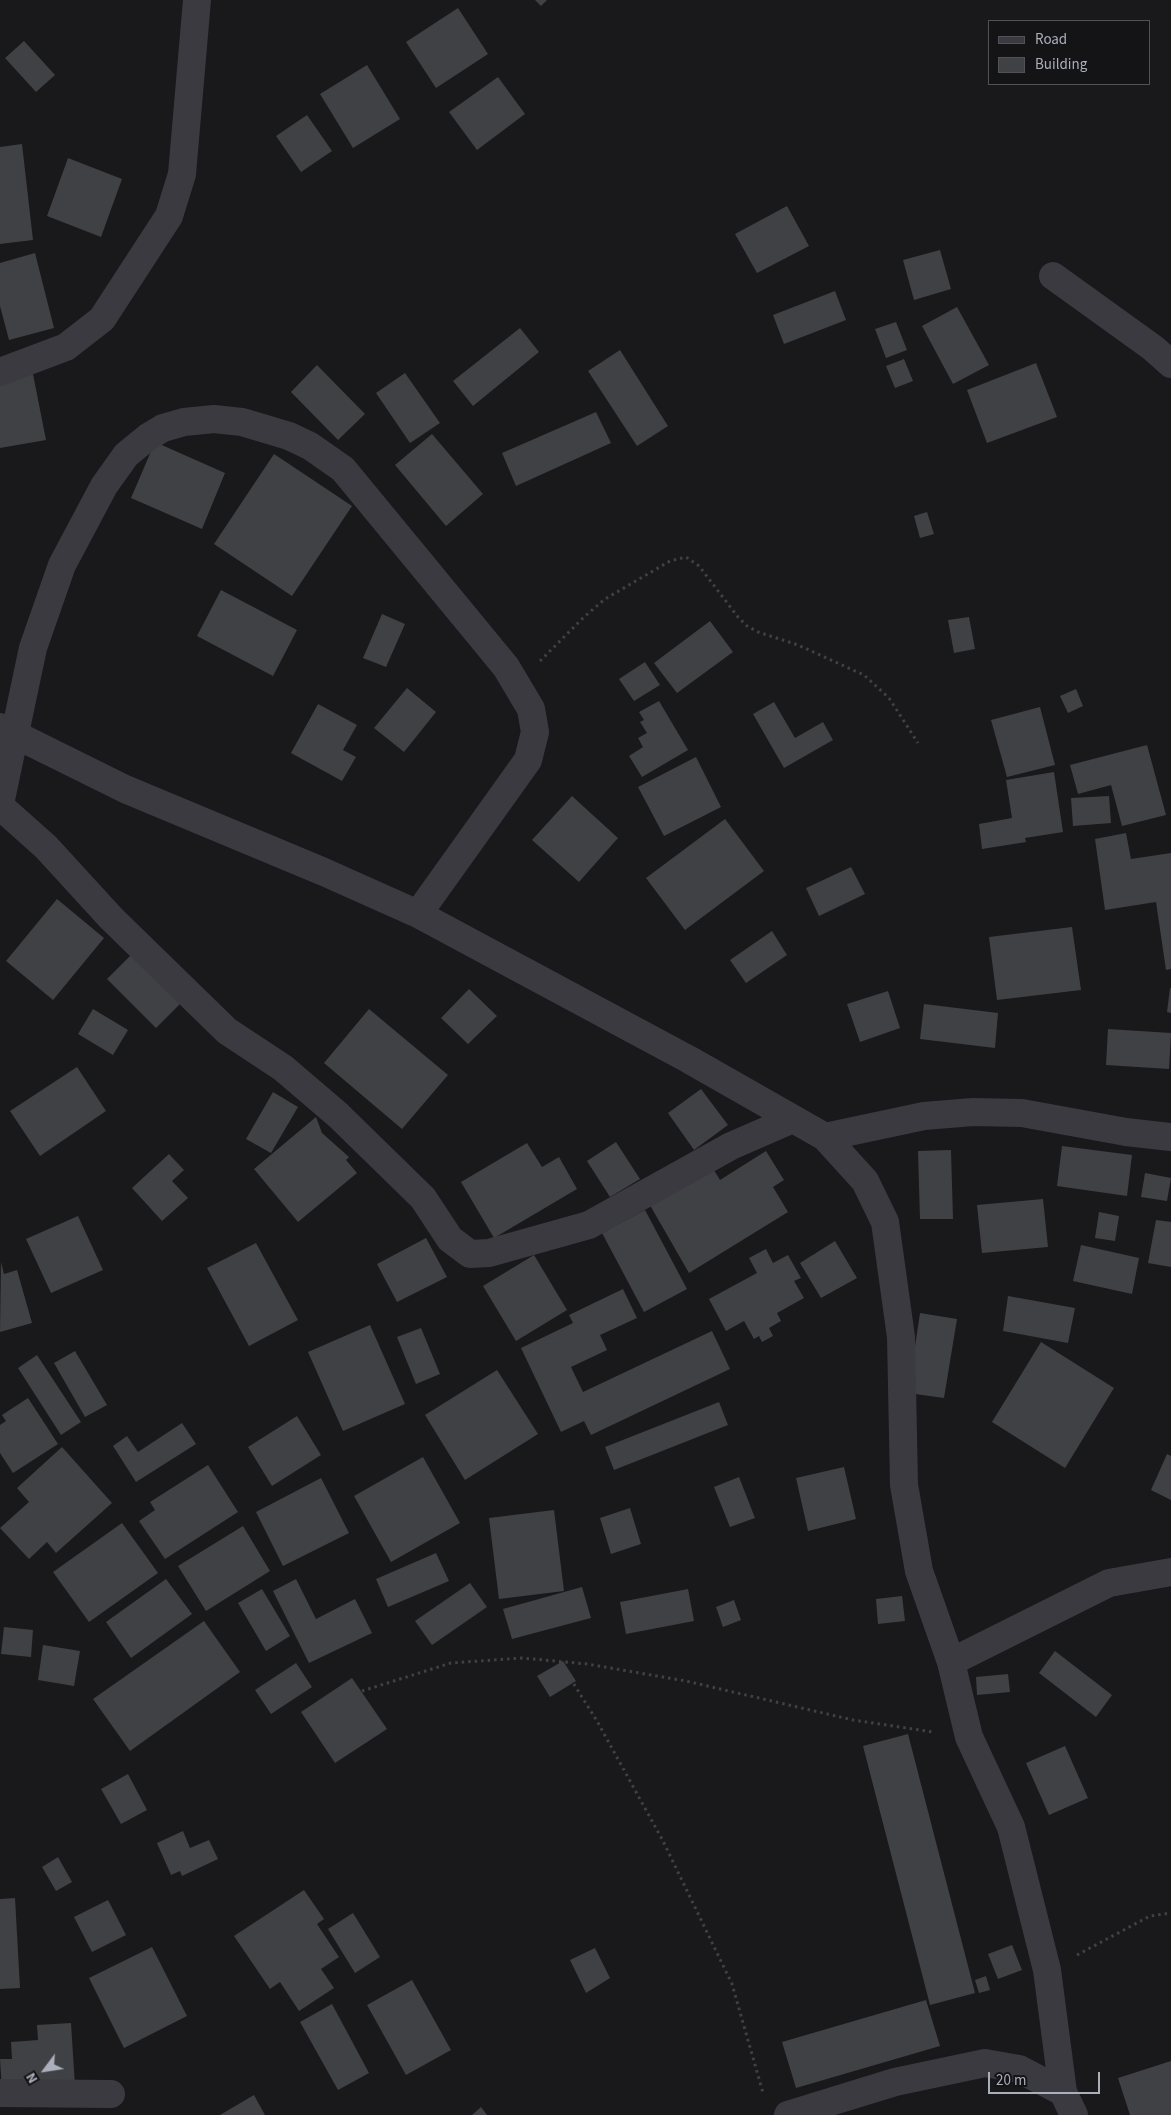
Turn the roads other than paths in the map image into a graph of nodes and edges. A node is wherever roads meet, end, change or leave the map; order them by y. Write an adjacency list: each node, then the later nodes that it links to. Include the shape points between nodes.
1 (197, 0): 4 (street, via 182,174 170,216 102,319 66,347)
2 (1053, 276): 3 (street)
3 (1171, 364)
4 (0, 372)
5 (8, 732): 6 (street); 7 (street, via 125,789); 7 (street, via 62,565 104,486 126,455 163,428 184,422 214,419 242,422 289,436 343,469 506,667 531,709 535,732 528,760)
6 (0, 805): 8 (street, via 46,847 111,918 226,1031 283,1068 344,1121 423,1198 450,1239 470,1254 489,1254 589,1224 732,1146)
7 (418, 914): 8 (street)
8 (793, 1119): 9 (street)
9 (825, 1137): 10 (street, via 924,1116 973,1112 1022,1113); 12 (street, via 866,1181 885,1222 901,1337 904,1485 919,1571)
10 (1171, 1137)
11 (1171, 1572): 12 (street, via 1109,1583)
12 (951, 1662): 15 (street, via 969,1737 1011,1826 1047,1970)
13 (0, 2093): 14 (street)
14 (111, 2094)
15 (1069, 2104): 16 (street, via 1019,2068 985,2063 895,2082)
16 (788, 2115)

